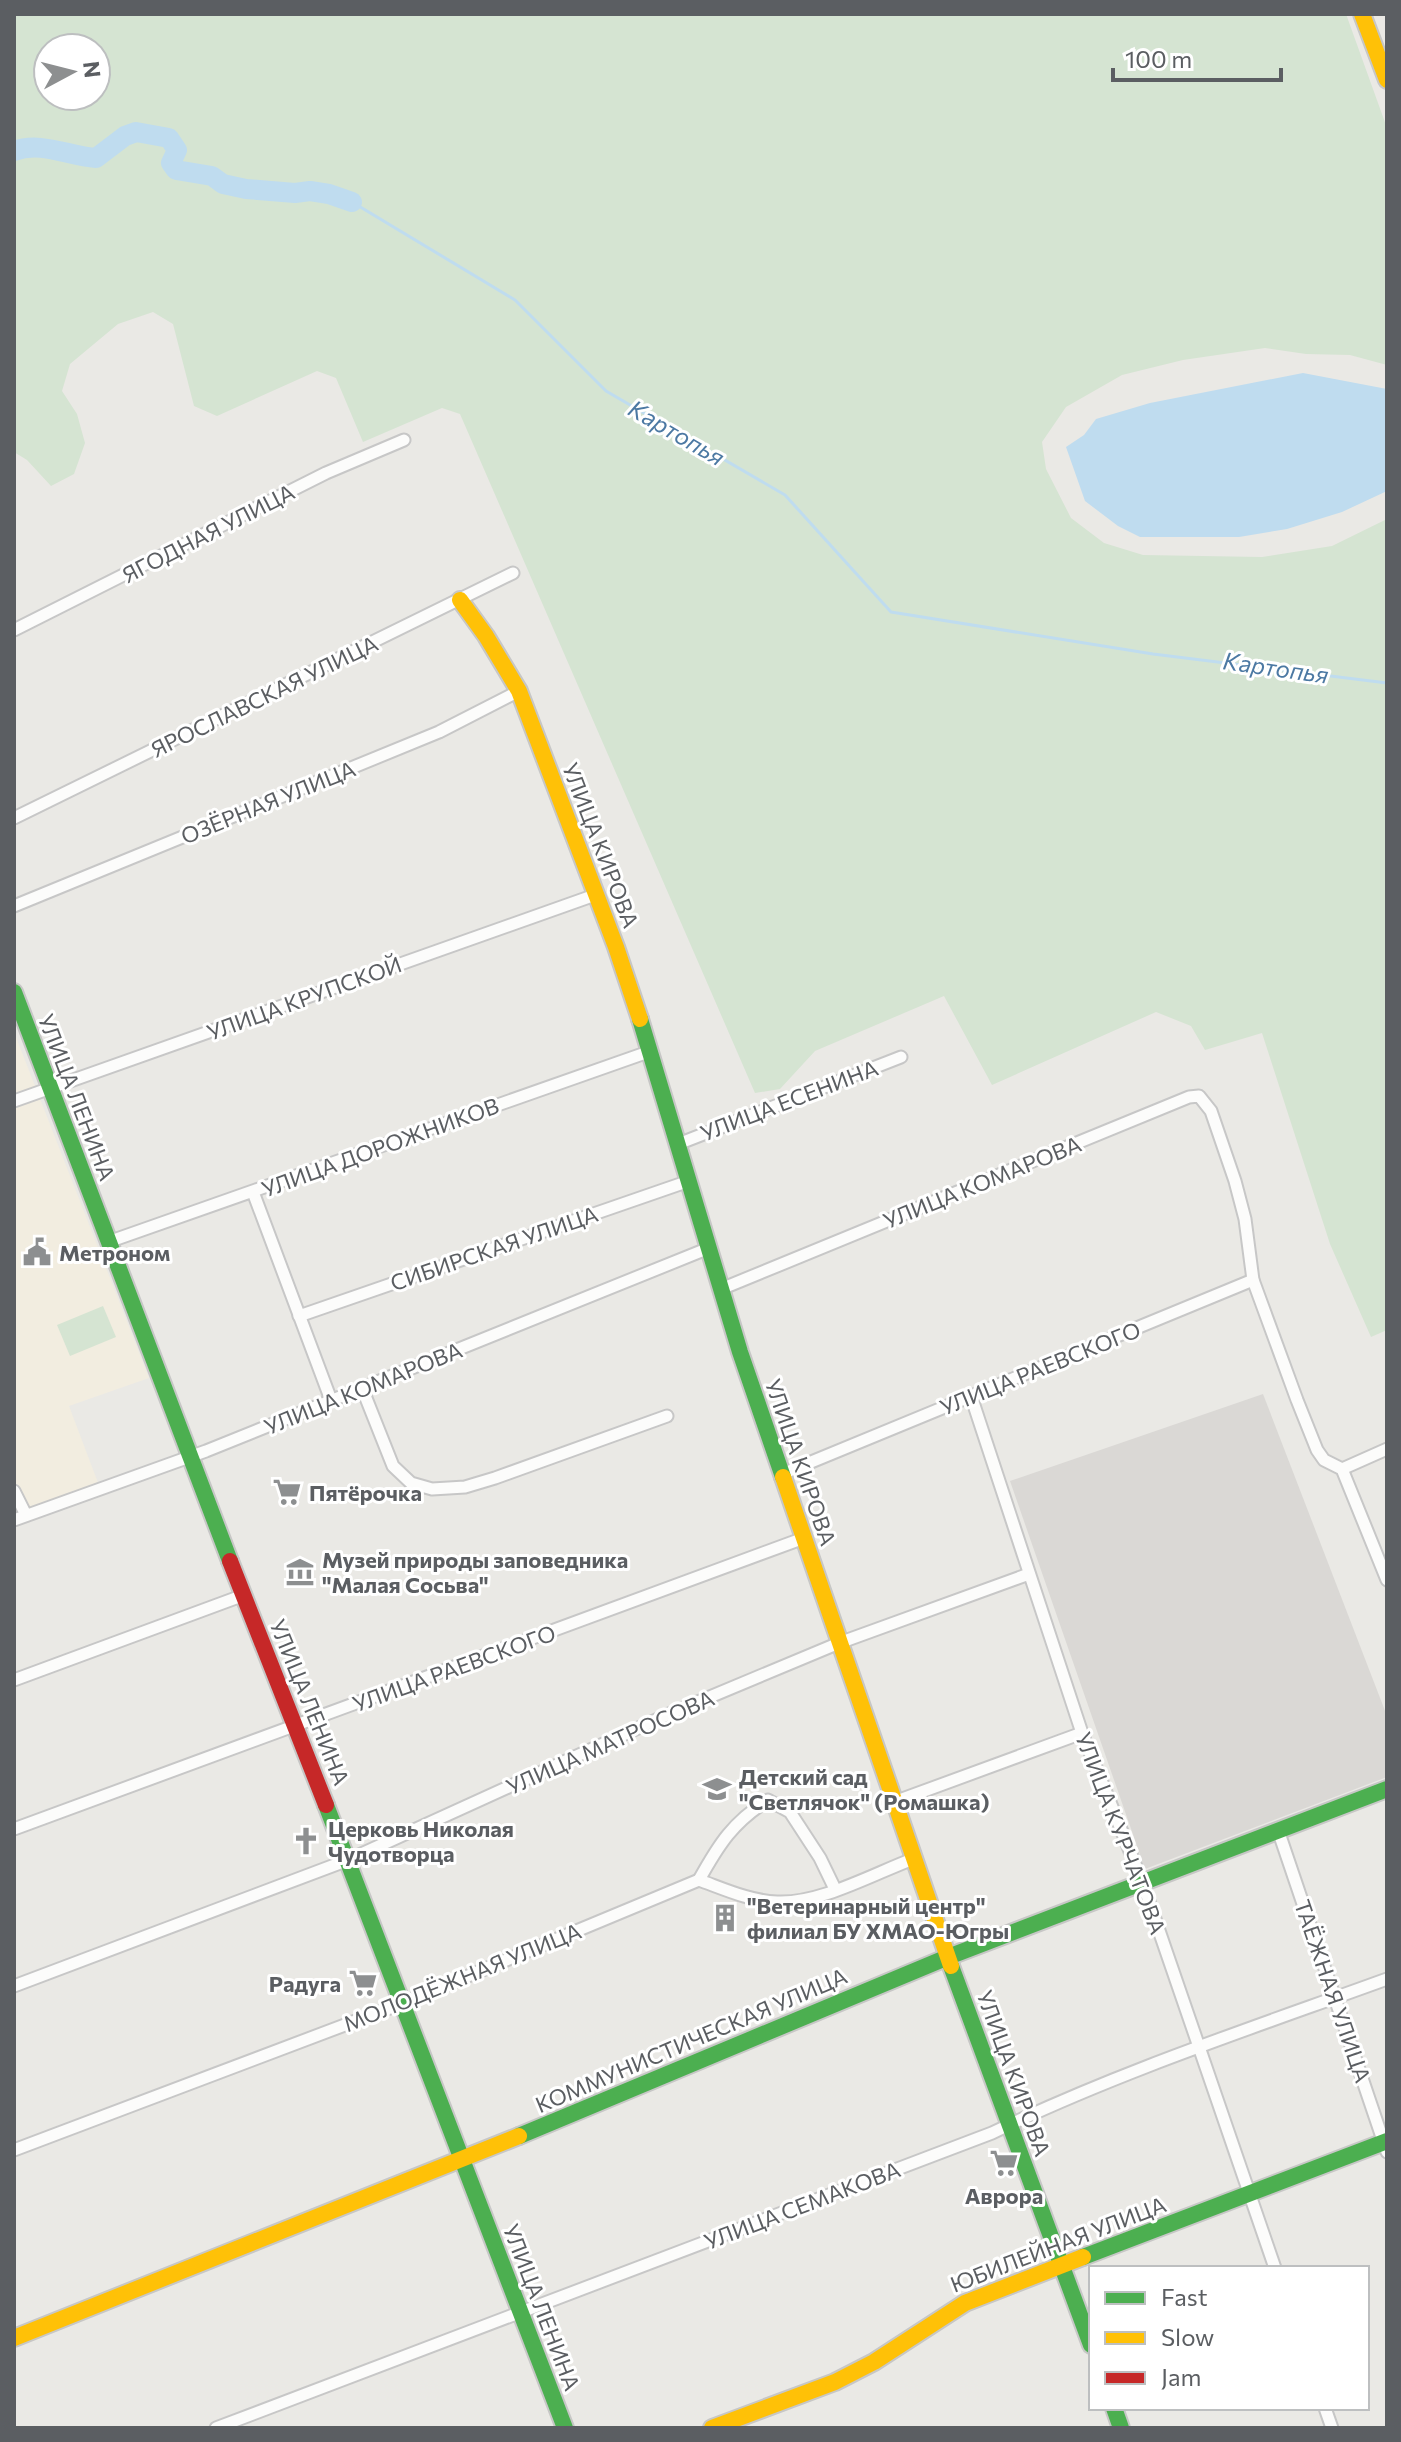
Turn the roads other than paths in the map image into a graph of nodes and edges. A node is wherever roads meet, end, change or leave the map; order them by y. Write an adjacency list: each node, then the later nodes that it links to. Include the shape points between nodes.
1 (1362, 14): 2 (street)
2 (1387, 80)
3 (404, 440): 6 (street, ЯГОДНАЯ УЛИЦА, via 326,473)
4 (513, 573): 5 (street, ЯРОСЛАВСКАЯ УЛИЦА)
5 (460, 600): 7 (street, УЛИЦА КИРОВА); 8 (street, ЯРОСЛАВСКАЯ УЛИЦА)
6 (14, 630)
7 (519, 691): 9 (street, УЛИЦА КИРОВА); 10 (street, ОЗЁРНАЯ УЛИЦА, via 439,732)
8 (14, 818)
9 (595, 895): 12 (street, УЛИЦА КИРОВА); 14 (street, УЛИЦА КРУПСКОЙ)
10 (14, 906)
11 (14, 992): 14 (street, УЛИЦА ЛЕНИНА)
12 (651, 1051): 16 (street, УЛИЦА КИРОВА); 18 (street, УЛИЦА ДОРОЖНИКОВ)
13 (901, 1057): 16 (street, УЛИЦА ЕСЕНИНА)
14 (50, 1088): 15 (street, УЛИЦА КРУПСКОЙ); 19 (street, УЛИЦА ЛЕНИНА)
15 (14, 1101)
16 (678, 1144): 17 (street, УЛИЦА КИРОВА)
17 (689, 1181): 20 (street, УЛИЦА КИРОВА); 23 (street, СИБИРСКАЯ УЛИЦА)
18 (253, 1192): 19 (street, УЛИЦА ДОРОЖНИКОВ); 23 (street)
19 (108, 1242): 29 (street, УЛИЦА ЛЕНИНА)
20 (709, 1248): 22 (street, УЛИЦА КИРОВА); 24 (street, УЛИЦА КОМАРОВА)
21 (1253, 1280): 22 (street, УЛИЦА КОМАРОВА, via 1235,1181 1211,1111 1199,1096); 25 (street, УЛИЦА РАЕВСКОГО); 30 (street, via 1317,1450)
22 (721, 1289): 31 (street, УЛИЦА КИРОВА)
23 (299, 1316): 26 (street)
24 (362, 1388): 26 (street, УЛИЦА КОМАРОВА); 27 (street, via 393,1466 411,1483 432,1489 495,1478)
25 (971, 1396): 31 (street, УЛИЦА РАЕВСКОГО); 36 (street, УЛИЦА КУРЧАТОВА)
26 (331, 1400): 29 (street, УЛИЦА КОМАРОВА)
27 (667, 1416)
28 (1387, 1449): 30 (street)
29 (189, 1457): 33 (street, УЛИЦА КОМАРОВА); 38 (street, УЛИЦА ЛЕНИНА)
30 (1342, 1469): 37 (street)
31 (782, 1474): 35 (street, УЛИЦА КИРОВА)
32 (14, 1491): 33 (street)
33 (26, 1515): 34 (street, УЛИЦА КОМАРОВА)
34 (14, 1520)
35 (804, 1538): 39 (street, УЛИЦА КИРОВА); 41 (street, УЛИЦА РАЕВСКОГО)
36 (1029, 1574): 39 (street, УЛИЦА МАТРОСОВА); 42 (street, УЛИЦА КУРЧАТОВА)
37 (1387, 1580)
38 (244, 1595): 40 (street); 41 (street, УЛИЦА ЛЕНИНА)
39 (839, 1643): 44 (street, УЛИЦА КИРОВА); 48 (street, УЛИЦА МАТРОСОВА)
40 (14, 1680)
41 (296, 1727): 45 (street, УЛИЦА РАЕВСКОГО); 48 (street, УЛИЦА ЛЕНИНА)
42 (1082, 1733): 44 (street); 50 (street, УЛИЦА КУРЧАТОВА)
43 (1387, 1789): 46 (street, КОММУНИСТИЧЕСКАЯ УЛИЦА)
44 (894, 1802): 47 (street, УЛИЦА КИРОВА)
45 (14, 1829)
46 (1278, 1830): 50 (street, КОММУНИСТИЧЕСКАЯ УЛИЦА); 55 (street, ТАЁЖНАЯ УЛИЦА)
47 (913, 1859): 51 (street); 52 (street, УЛИЦА КИРОВА)
48 (348, 1860): 54 (street, УЛИЦА МАТРОСОВА); 56 (street, УЛИЦА ЛЕНИНА)
49 (699, 1880): 51 (street, via 777,1902); 51 (street, via 719,1844 744,1815 768,1800 790,1812); 56 (street, МОЛОДЁЖНАЯ УЛИЦА)
50 (1142, 1881): 52 (street, КОММУНИСТИЧЕСКАЯ УЛИЦА); 57 (street, УЛИЦА КУРЧАТОВА)
51 (835, 1889)
52 (948, 1957): 58 (street, УЛИЦА КИРОВА); 61 (street, КОММУНИСТИЧЕСКАЯ УЛИЦА)
53 (1387, 1979): 55 (street, УЛИЦА СЕМАКОВА)
54 (14, 1986)
55 (1336, 1998): 57 (street, УЛИЦА СЕМАКОВА); 59 (street, ТАЁЖНАЯ УЛИЦА)
56 (403, 2003): 60 (street, МОЛОДЁЖНАЯ УЛИЦА); 61 (street, УЛИЦА ЛЕНИНА)
57 (1199, 2048): 58 (street, УЛИЦА СЕМАКОВА); 62 (street, УЛИЦА КУРЧАТОВА)
58 (1009, 2125): 63 (street, УЛИЦА КИРОВА); 65 (street, УЛИЦА СЕМАКОВА)
59 (1386, 2145): 62 (street, ЮБИЛЕЙНАЯ УЛИЦА)
60 (14, 2150)
61 (463, 2159): 65 (street, УЛИЦА ЛЕНИНА); 66 (street, КОММУНИСТИЧЕСКАЯ УЛИЦА)
62 (1248, 2193): 63 (street, ЮБИЛЕЙНАЯ УЛИЦА); 64 (street, УЛИЦА КУРЧАТОВА)
63 (1062, 2265): 67 (street, УЛИЦА КИРОВА); 70 (street, ЮБИЛЕЙНАЯ УЛИЦА, via 962,2303 854,2373)
64 (1274, 2266)
65 (521, 2313): 68 (street, УЛИЦА СЕМАКОВА); 69 (street, УЛИЦА ЛЕНИНА)
66 (14, 2338)
67 (1089, 2339)
68 (216, 2428)
69 (565, 2428)
70 (712, 2428)

